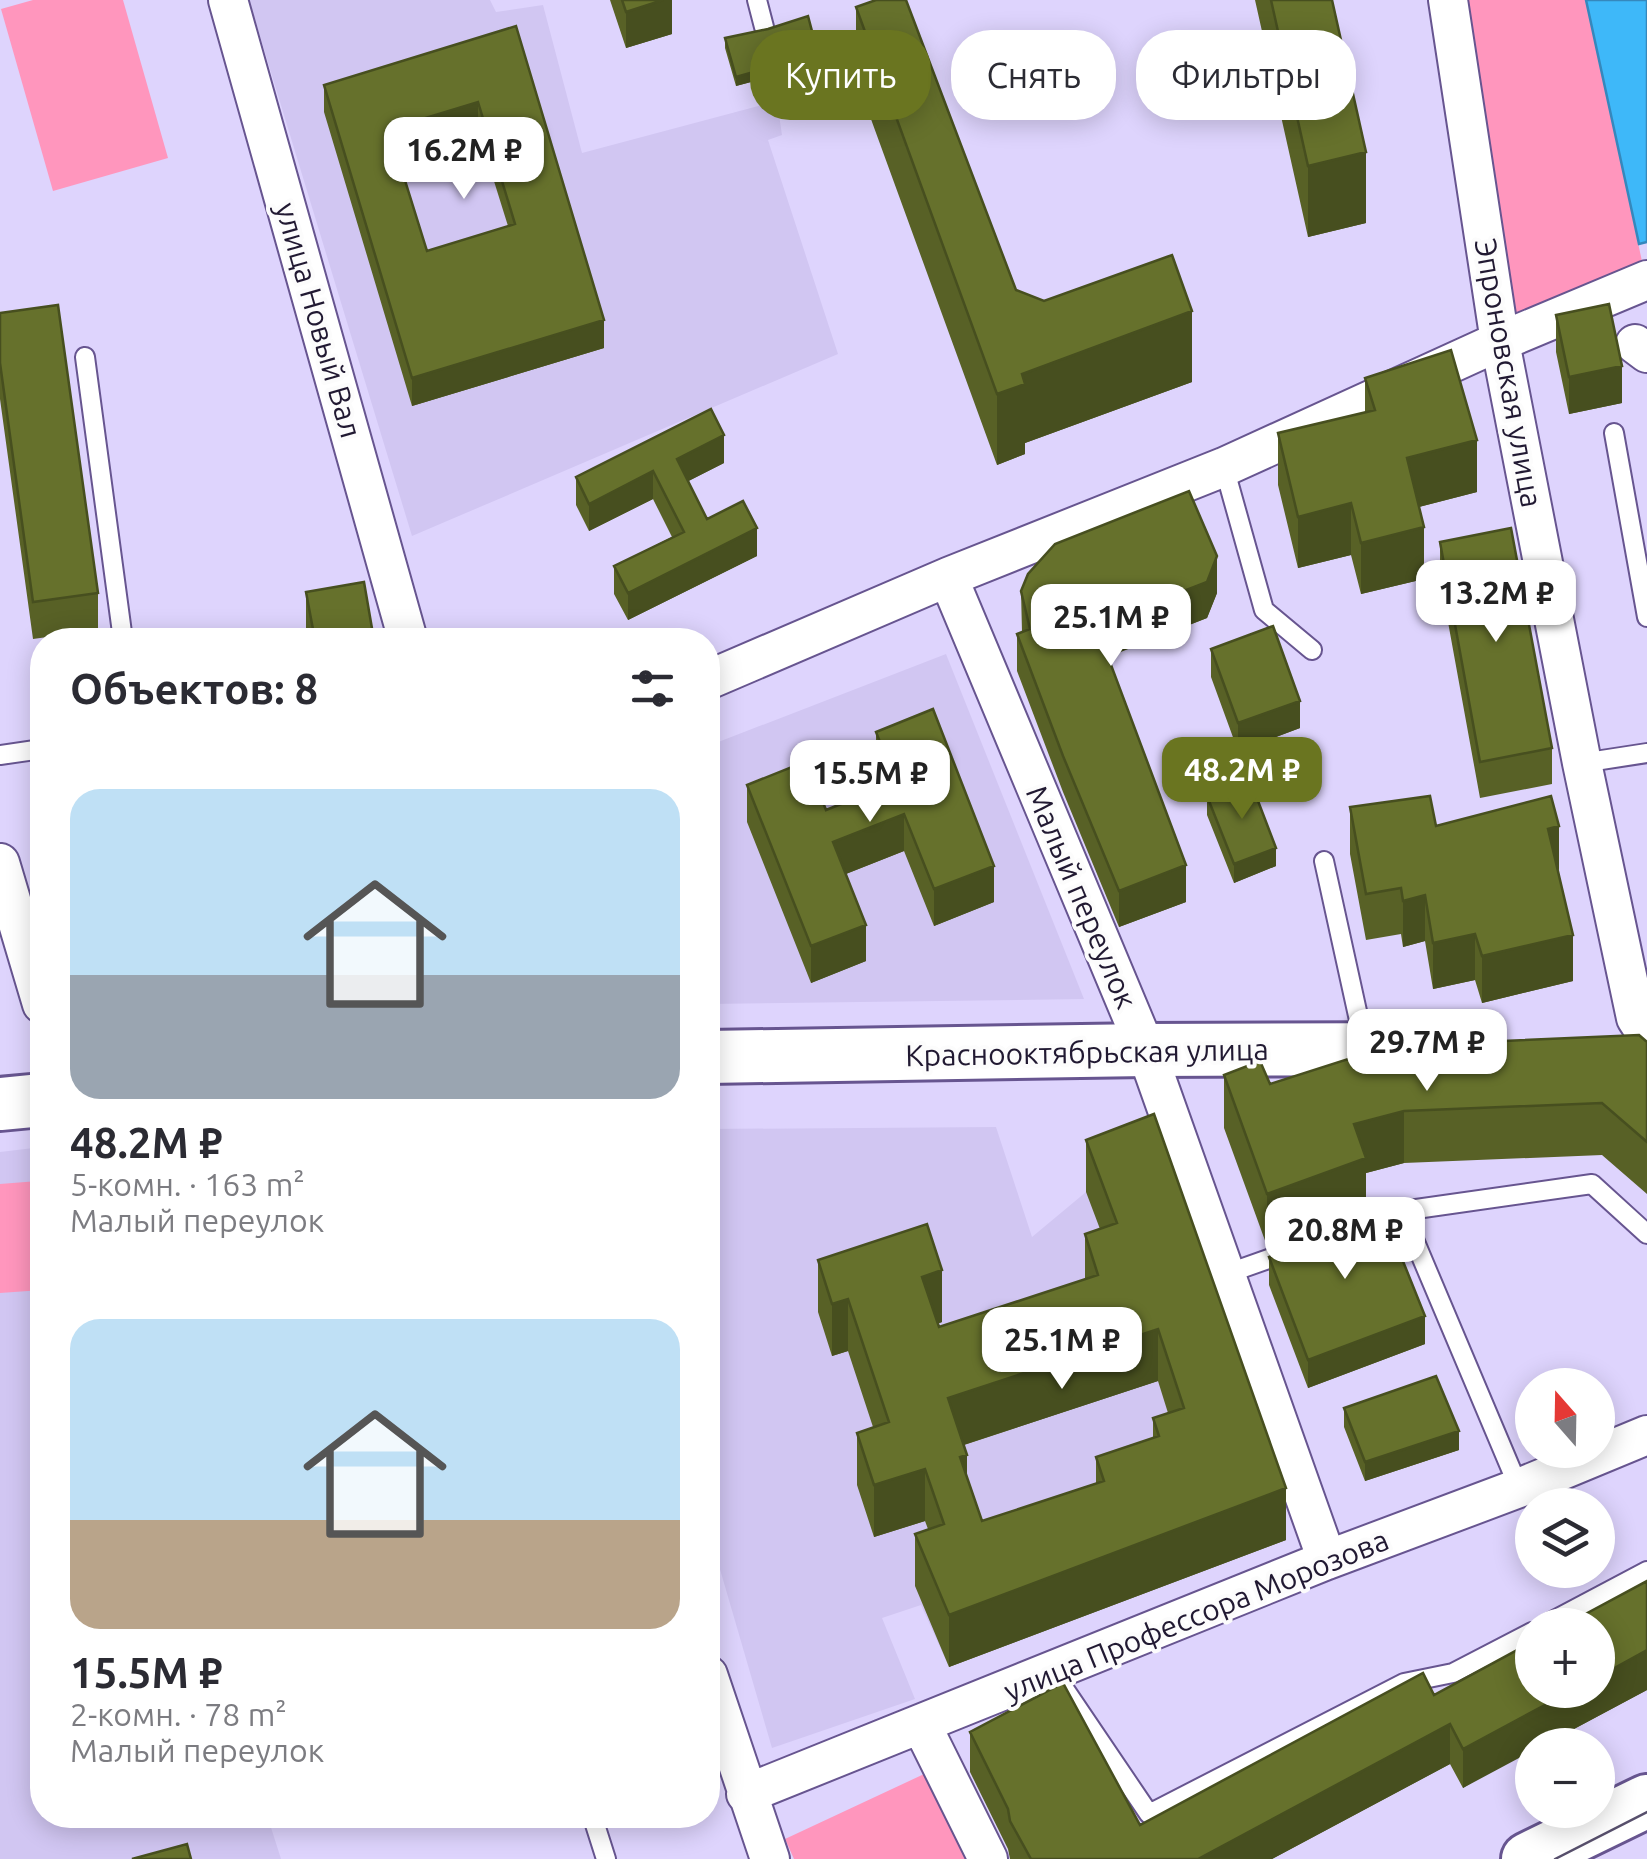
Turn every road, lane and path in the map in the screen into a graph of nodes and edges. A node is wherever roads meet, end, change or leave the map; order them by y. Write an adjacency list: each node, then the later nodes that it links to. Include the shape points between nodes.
1 (228, 0): 13 (street, улица Новый Вал)
2 (757, 0): 4 (lane)
3 (1448, 0): 6 (street, Эпроновская улица)
4 (764, 27)
5 (1647, 280): 6 (street)
6 (1500, 342): 9 (street); 19 (street, Эпроновская улица)
7 (85, 356): 12 (lane)
8 (1614, 432): 11 (lane)
9 (1224, 467): 10 (street); 14 (lane, via 1264,610)
10 (948, 577): 15 (street); 25 (street, Малый переулок)
11 (1647, 617)
12 (120, 628)
13 (405, 628)
14 (1312, 650)
15 (720, 675)
16 (30, 752): 18 (lane)
17 (1647, 753): 19 (lane)
18 (0, 756)
19 (1582, 763): 23 (street, Эпроновская улица, via 1636,1018)
20 (1324, 861): 24 (lane)
21 (0, 863): 22 (street)
22 (30, 958)
23 (1647, 1034)
24 (1365, 1048): 25 (street, Краснооктябрьская улица); 26 (street, Краснооктябрьская улица)
25 (1146, 1050): 29 (street, Краснооктябрьская улица); 36 (street, Малый переулок)
26 (1497, 1050)
27 (1592, 1050): 28 (street)
28 (1647, 1052)
29 (720, 1058)
30 (30, 1101): 31 (street)
31 (0, 1104)
32 (1402, 1212): 33 (lane); 34 (lane, via 1592,1184); 38 (lane)
33 (1347, 1231)
34 (1647, 1234)
35 (1311, 1244): 36 (lane)
36 (1226, 1274): 40 (street, Малый переулок)
37 (1647, 1435): 38 (street, улица Профессора Морозова)
38 (1519, 1488)
39 (1515, 1489): 40 (street, улица Профессора Морозова)
40 (1326, 1560): 44 (street, улица Профессора Морозова)
41 (1647, 1571): 42 (lane)
42 (1577, 1608)
43 (1515, 1641): 44 (lane, via 1453,1673 1404,1683 1149,1814)
44 (1054, 1672): 46 (street, улица Профессора Морозова)
45 (720, 1713): 47 (street)
46 (922, 1726): 47 (street, улица Профессора Морозова); 53 (street)
47 (746, 1794): 51 (street)
48 (1647, 1800): 54 (street)
49 (596, 1828): 52 (lane)
50 (1647, 1828): 55 (street)
51 (756, 1855)
52 (606, 1859)
53 (988, 1859)
54 (1528, 1859)
55 (1586, 1859)

